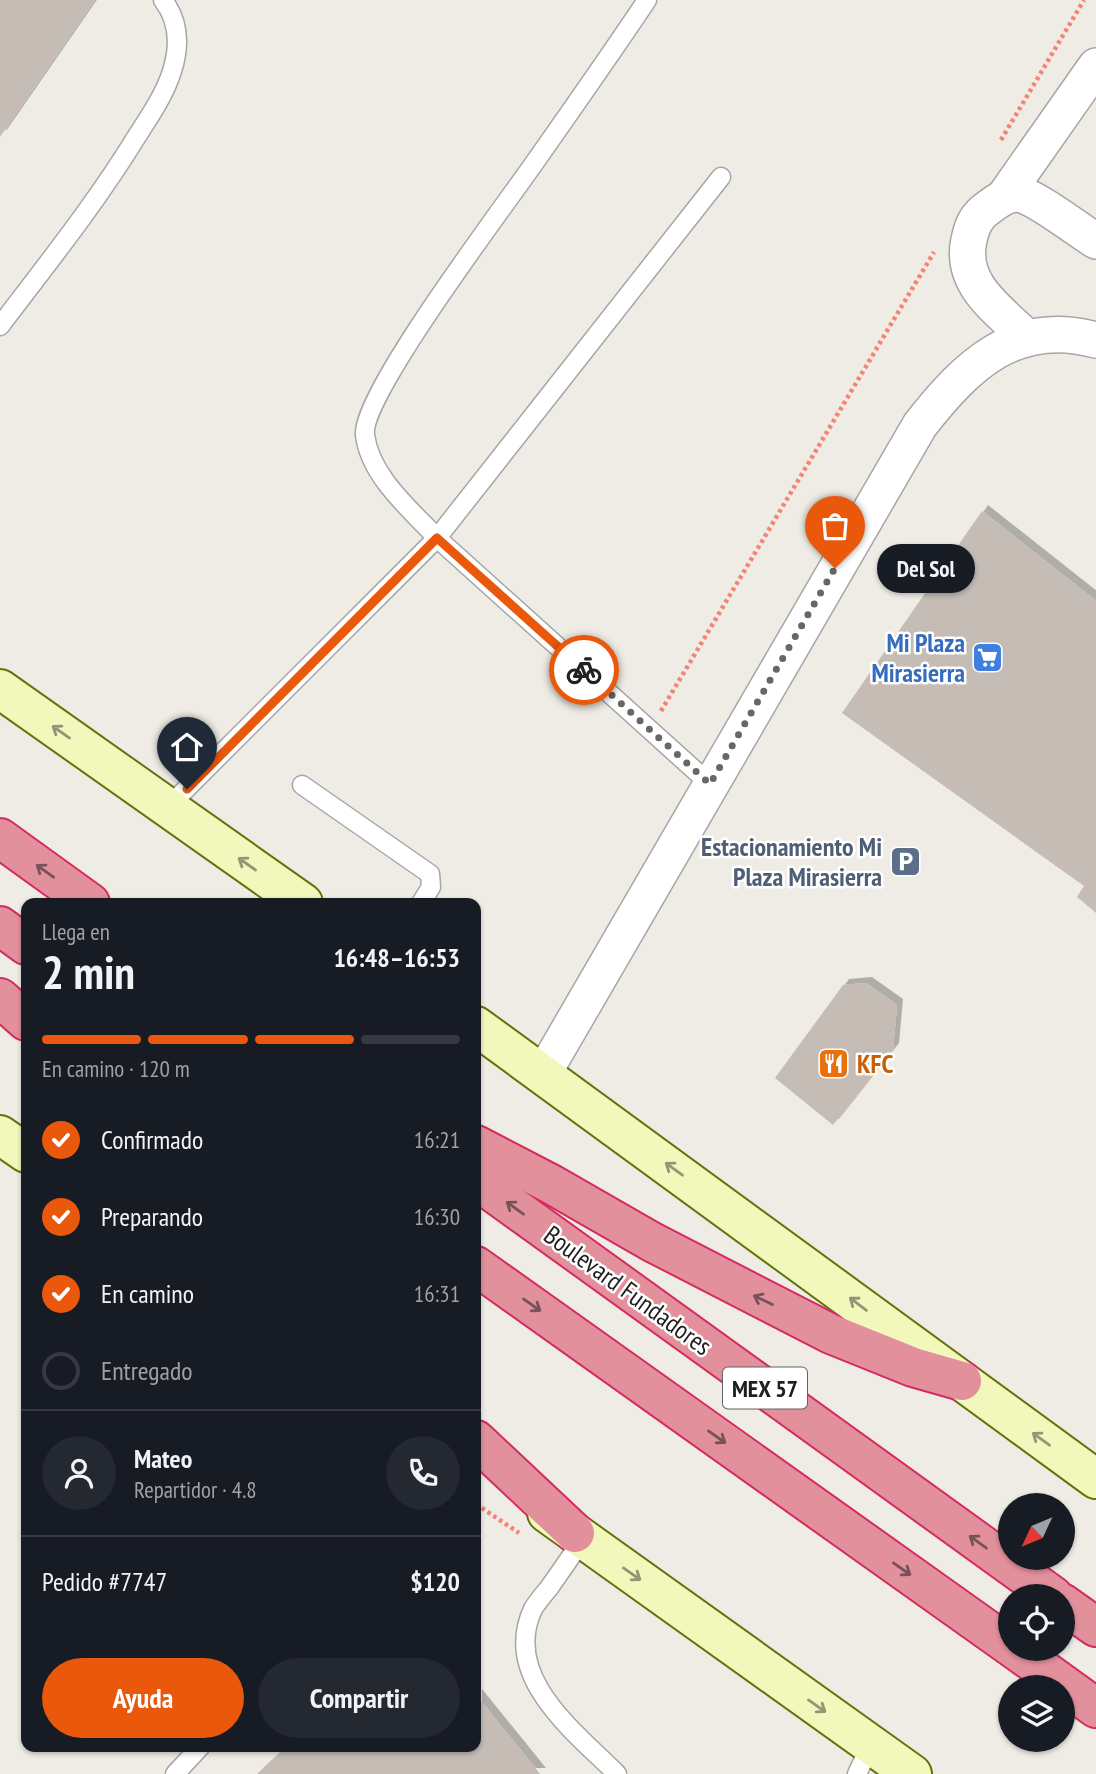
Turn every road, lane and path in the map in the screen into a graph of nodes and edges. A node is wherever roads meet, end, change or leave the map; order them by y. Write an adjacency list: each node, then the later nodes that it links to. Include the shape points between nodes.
1 (163, 0): 10 (lane, via 176,22 177,47 172,72 157,104 108,182)
2 (647, 0): 13 (lane, via 411,340 371,410 364,432 370,454 400,498)
3 (1084, 0): 5 (path)
4 (1096, 66): 7 (street)
5 (999, 144)
6 (721, 177): 13 (lane)
7 (1004, 197): 8 (street, via 1022,195); 11 (street, via 978,216 967,249 968,266 981,292)
8 (1096, 241)
9 (934, 251): 15 (path)
10 (0, 326)
11 (1026, 337): 12 (street, via 1073,334); 16 (street, via 970,369 920,425)
12 (1096, 340)
13 (437, 538): 15 (lane); 18 (lane)
14 (0, 689): 18 (main road, one-way to 14)
15 (650, 730): 16 (lane)
16 (710, 784): 28 (street)
17 (302, 785): 22 (lane, via 430,874 431,887)
18 (167, 808): 21 (main road, one-way to 18)
19 (0, 838): 20 (highway, one-way to 19)
20 (83, 898)
21 (296, 898)
22 (424, 898)
23 (0, 926): 24 (highway)
24 (21, 941)
25 (0, 998): 26 (highway)
26 (21, 1017)
27 (481, 1030): 28 (main road)
28 (543, 1074): 34 (main road, one-way to 28)
29 (0, 1135): 31 (main road)
30 (481, 1148): 34 (highway, one-way to 30, via 831,1334)
31 (21, 1150)
32 (481, 1184): 39 (highway, Boulevard Fundadores / MEX 57, one-way to 32)
33 (481, 1270): 42 (highway, MEX 57, one-way to 42)
34 (962, 1381): 37 (main road, one-way to 34)
35 (481, 1445): 38 (highway)
36 (481, 1468): 38 (main road)
37 (1096, 1479)
38 (579, 1536): 46 (main road, one-way to 46); 48 (lane, via 533,1609 525,1649 540,1692)
39 (1036, 1584)
40 (1075, 1612): 41 (highway)
41 (1096, 1627)
42 (998, 1638)
43 (1031, 1661): 44 (highway, MEX 57)
44 (1088, 1702)
45 (195, 1752): 47 (lane)
46 (864, 1759): 49 (main road)
47 (175, 1774)
48 (617, 1774)
49 (912, 1774)

